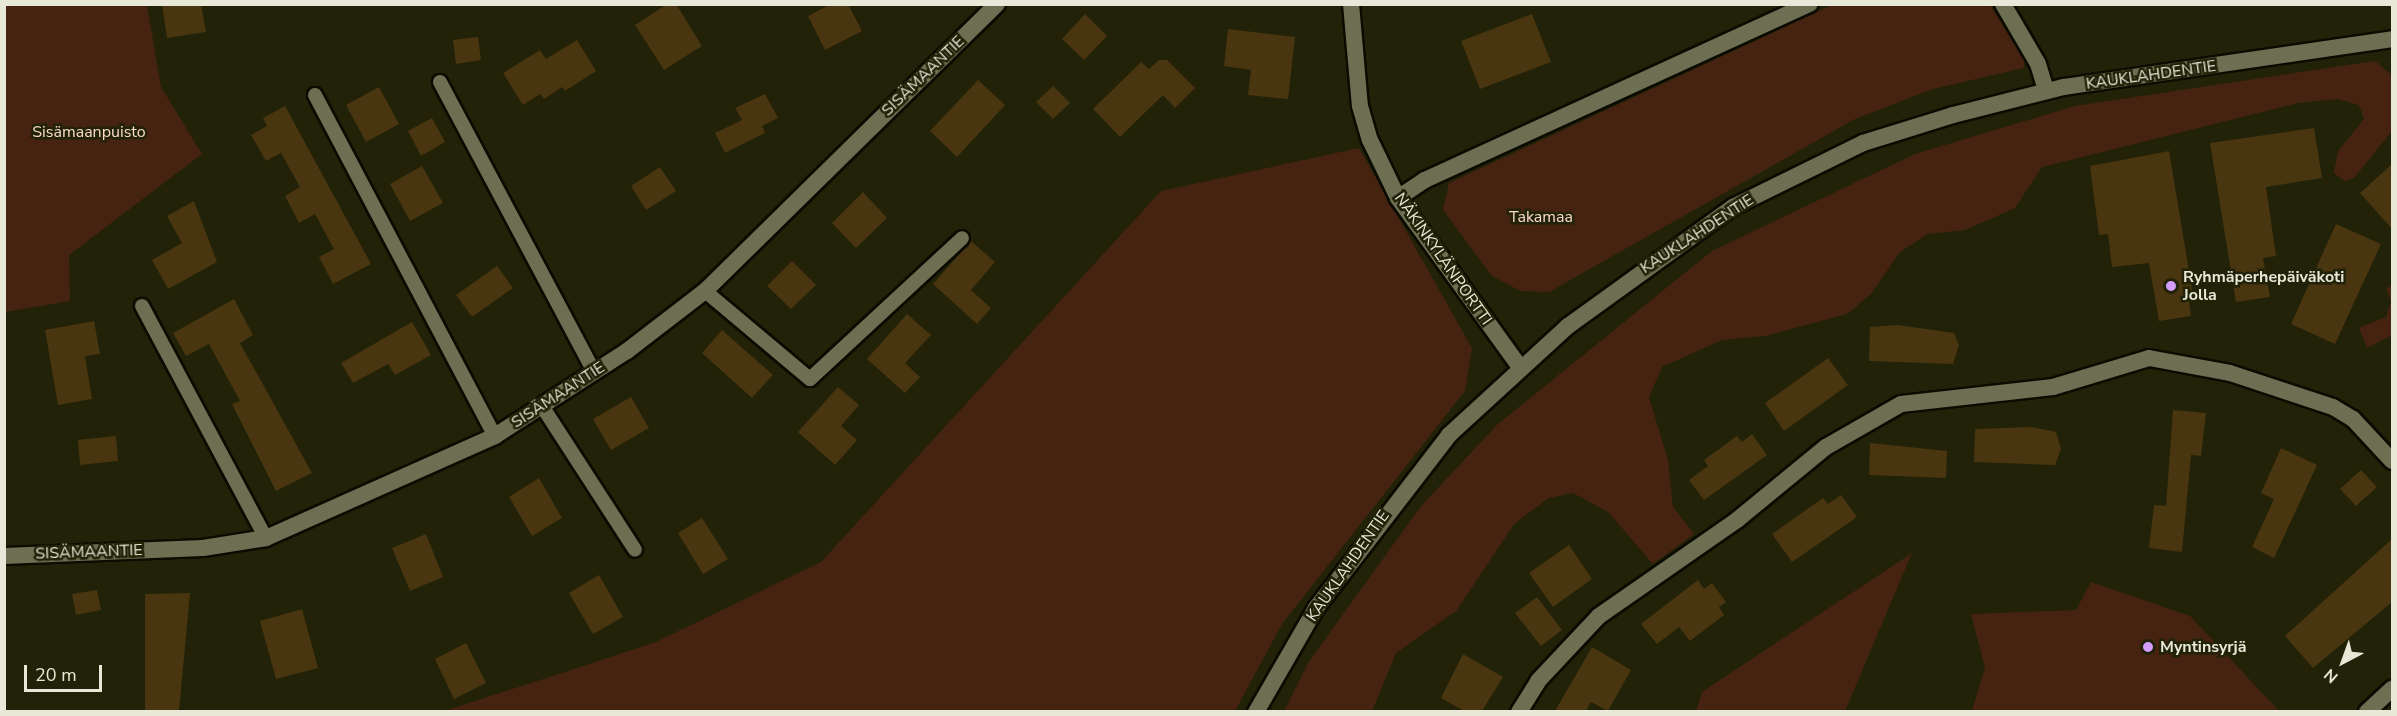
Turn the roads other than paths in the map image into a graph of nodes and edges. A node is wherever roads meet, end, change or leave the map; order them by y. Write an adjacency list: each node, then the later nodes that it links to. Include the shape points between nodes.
1 (997, 4): 11 (street, SISÄMAANTIE)
2 (1351, 4): 9 (street, NÄKINKYLÄNPORTTI, via 1360,106 1370,140)
3 (1810, 4): 9 (street, via 1435,175)
4 (2003, 4): 7 (street, via 2038,64)
5 (2392, 39): 7 (street, KAUKLAHDENTIE)
6 (440, 82): 14 (lane)
7 (2046, 91): 13 (street, KAUKLAHDENTIE, via 1863,143 1733,207 1649,264)
8 (315, 95): 16 (lane)
9 (1398, 198): 13 (street, NÄKINKYLÄNPORTTI)
10 (962, 238): 11 (lane, via 810,379)
11 (705, 291): 14 (street, SISÄMAANTIE)
12 (142, 306): 18 (lane)
13 (1520, 367): 22 (street, KAUKLAHDENTIE, via 1449,435 1385,511 1316,608)
14 (594, 372): 15 (street, SISÄMAANTIE)
15 (542, 406): 16 (street, SISÄMAANTIE); 19 (lane)
16 (495, 436): 18 (street, SISÄMAANTIE)
17 (2392, 461): 23 (street, via 2353,419 2333,407 2230,373 2149,358 2053,387 1900,404 1826,447 1737,520 1599,616 1538,681)
18 (266, 538): 20 (street, SISÄMAANTIE, via 203,548)
19 (634, 550)
20 (4, 556)
21 (2392, 689): 24 (street)
22 (1256, 711)
23 (1519, 711)
24 (2367, 711)

